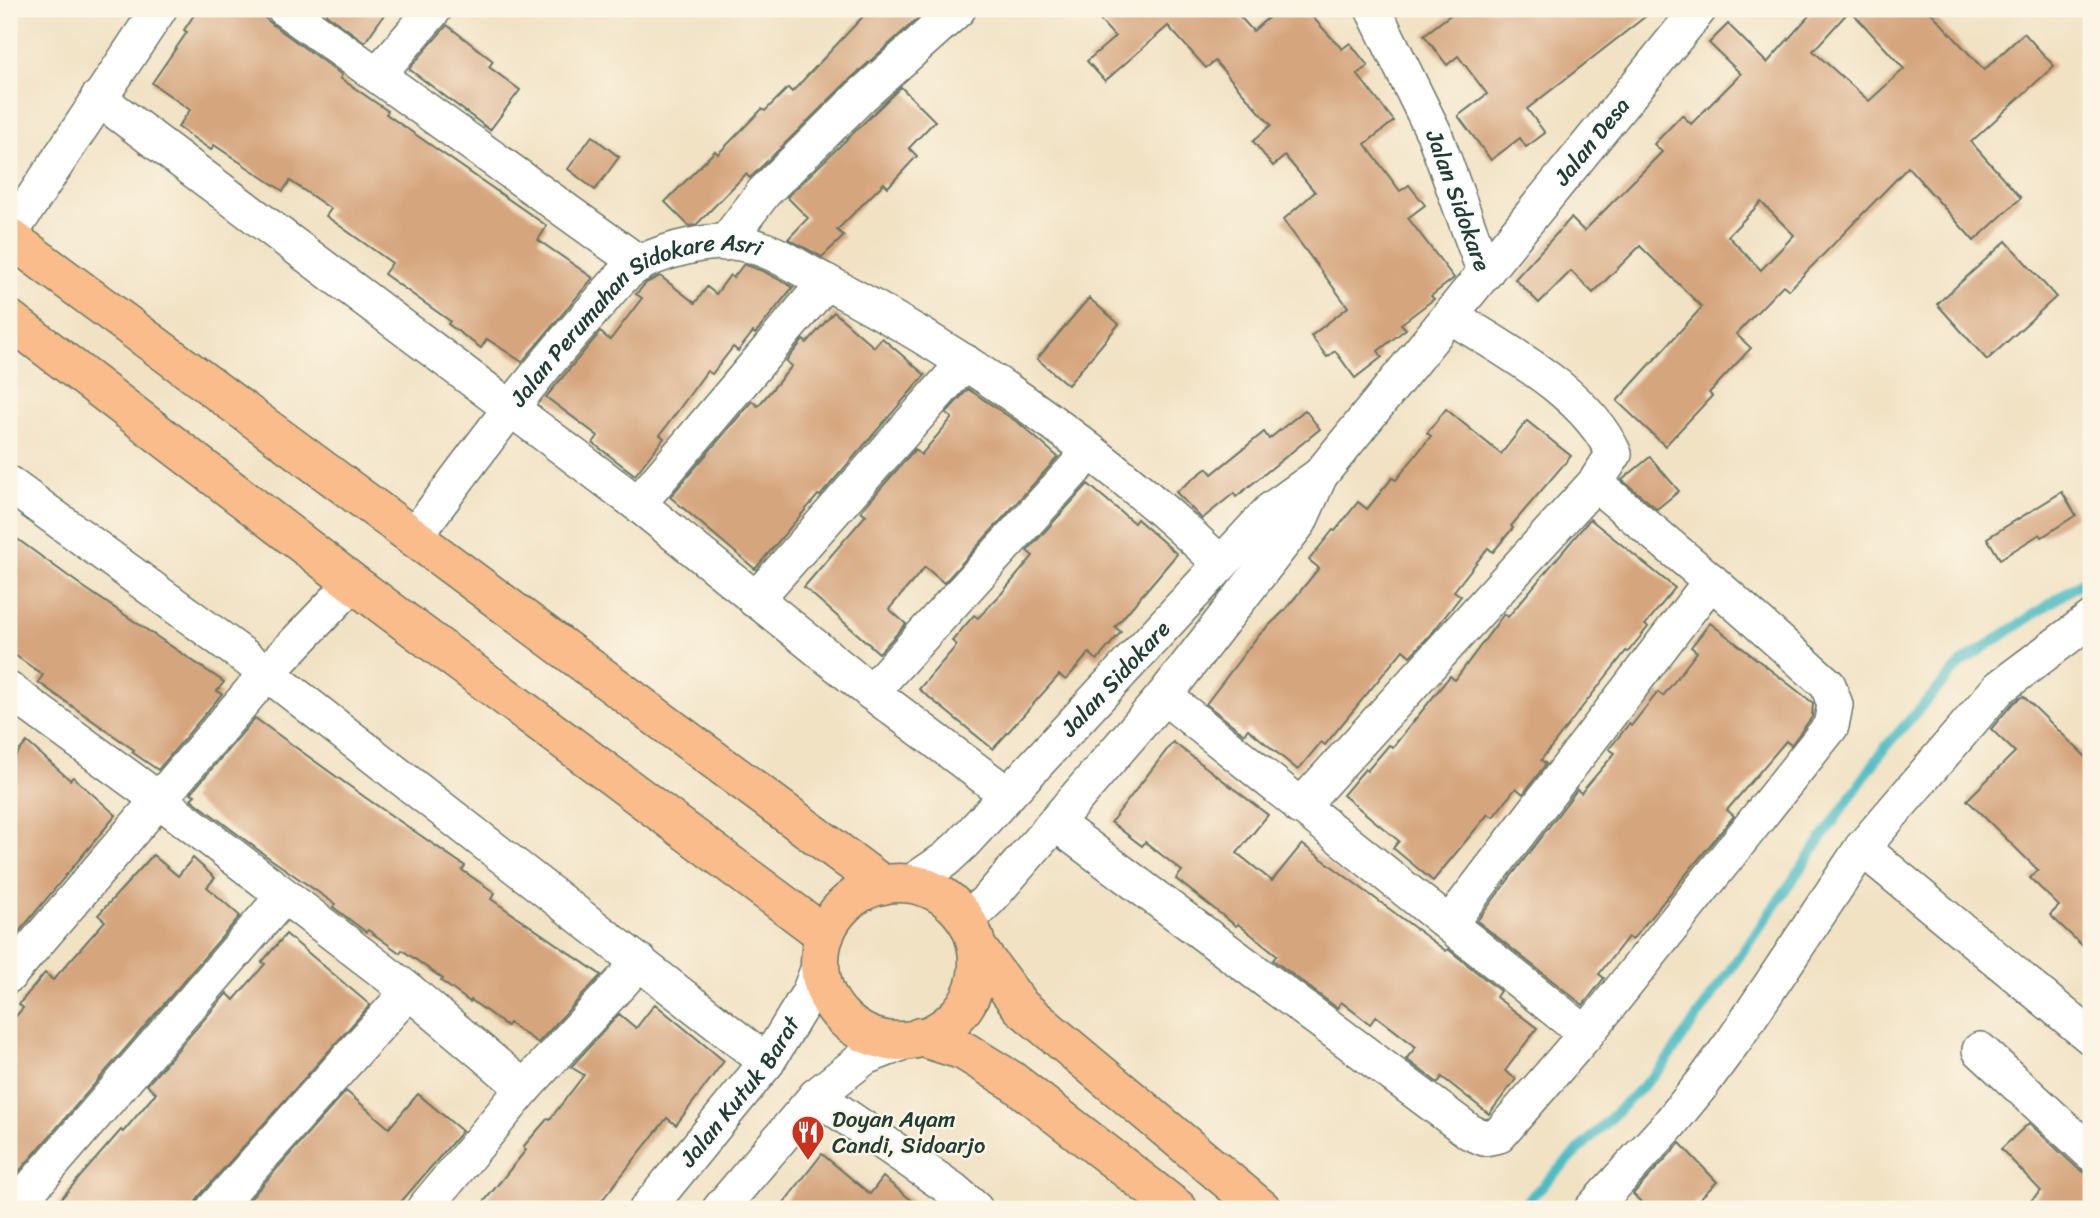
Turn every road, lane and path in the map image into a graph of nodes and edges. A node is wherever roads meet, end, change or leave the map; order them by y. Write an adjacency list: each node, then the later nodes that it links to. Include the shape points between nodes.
1 (159, 9): 8 (street)
2 (285, 9): 7 (street)
3 (434, 9): 7 (street)
4 (958, 9): 10 (street, via 764,191)
5 (1373, 9): 12 (street, Jalan Sidokare, via 1434,134)
6 (1699, 9): 12 (street, Jalan Desa)
7 (379, 74): 11 (street)
8 (98, 98): 9 (street); 17 (street)
9 (9, 236): 23 (main road)
10 (725, 243): 11 (street, Jalan Perumahan Sidokare Asri, via 689,247); 13 (street, Jalan Perumahan Sidokare Asri, via 766,250)
11 (640, 264): 17 (street, Jalan Perumahan Sidokare Asri, via 569,336)
12 (1485, 273): 14 (street, Jalan Sidokare)
13 (826, 282): 16 (street, Jalan Perumahan Sidokare Asri); 22 (street)
14 (1451, 316): 19 (street, Jalan Sidokare); 20 (street, via 1546,376 1604,433 1614,454)
15 (9, 319): 26 (main road)
16 (965, 362): 18 (street, Jalan Perumahan Sidokare Asri); 27 (street)
17 (512, 408): 22 (street, Jalan Perumahan Sidokare Asri); 23 (street)
18 (1090, 452): 24 (street, Jalan Perumahan Sidokare Asri); 30 (street)
19 (1320, 475): 24 (street, Jalan Sidokare, via 1271,510); 31 (street, Jalan Sidokare, via 1299,522)
20 (1595, 483): 25 (street); 35 (street)
21 (9, 484): 29 (street)
22 (638, 504): 27 (street, Jalan Perumahan Sidokare Asri)
23 (413, 538): 38 (main road)
24 (1221, 564): 33 (street, Jalan Sidokare)
25 (1711, 581): 40 (street); 46 (street, via 1828,685 1835,705 1831,726)
26 (353, 583): 29 (street); 42 (main road)
27 (755, 600): 30 (street, Jalan Perumahan Sidokare Asri)
28 (2091, 619): 37 (street, via 1999,688)
29 (267, 673): 34 (street); 43 (street)
30 (871, 692): 33 (street, Jalan Perumahan Sidokare Asri)
31 (1164, 696): 35 (street); 36 (street, Jalan Sidokare)
32 (13, 700): 34 (street)
33 (1006, 794): 38 (street, Jalan Sidokare, via 946,859)
34 (158, 799): 39 (street); 44 (street)
35 (1300, 807): 40 (street)
36 (1055, 823): 41 (street, Jalan Sidokare, via 990,898); 46 (street, via 1484,1138 1499,1135)
37 (1862, 848): 47 (street); 62 (street, via 1702,1084)
38 (897, 884): 41 (main road, via 933,890 952,903); 42 (main road, via 856,896 837,913)
39 (284, 896): 45 (street); 55 (street)
40 (1449, 924): 46 (street)
41 (972, 935): 48 (main road, via 977,976 968,1001 951,1022); 61 (main road, via 1021,1007)
42 (822, 950): 48 (main road, via 824,988 835,1009 852,1026 872,1037); 50 (street, Jalan Kutuk Barat, via 809,993)
43 (640, 962): 50 (street); 51 (street)
44 (9, 975)
45 (409, 991): 51 (street); 56 (street)
46 (1586, 1034)
47 (2091, 1037)
48 (912, 1040): 52 (street, via 865,1056); 60 (main road, via 964,1051 1002,1074)
49 (1980, 1050): 53 (street)
50 (767, 1062): 58 (street, Jalan Kutuk Barat)
51 (524, 1088): 57 (street)
52 (816, 1096): 54 (street); 59 (street)
53 (2091, 1153)
54 (955, 1203)
55 (13, 1209)
56 (214, 1209)
57 (424, 1209)
58 (647, 1209)
59 (720, 1209)
60 (1178, 1209)
61 (1262, 1209)
62 (1592, 1209)

